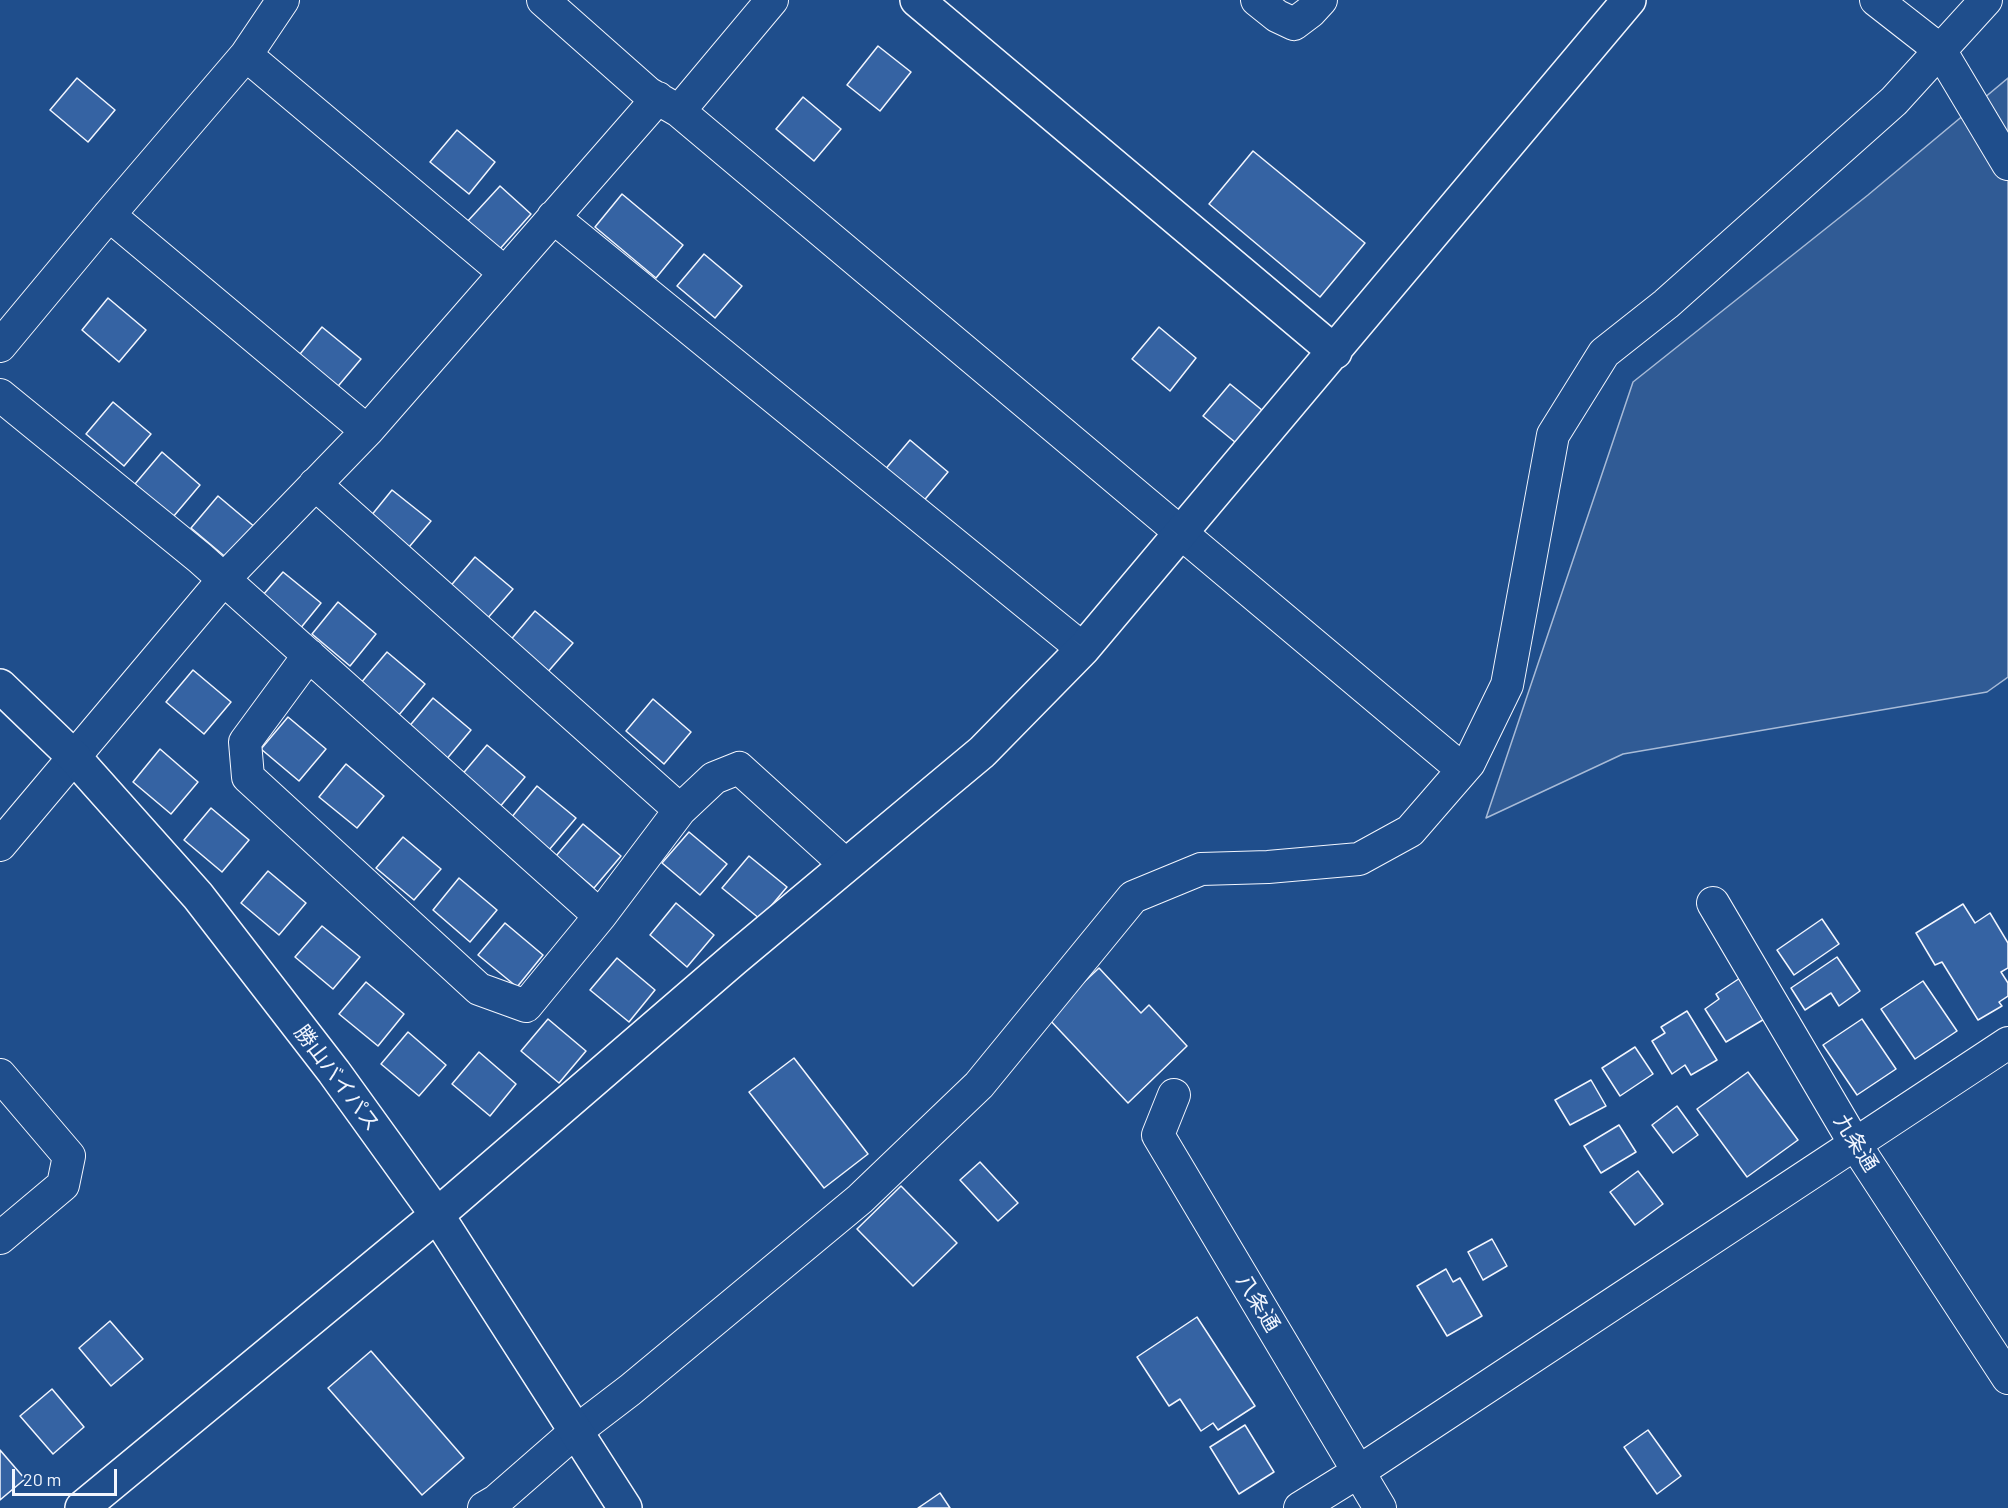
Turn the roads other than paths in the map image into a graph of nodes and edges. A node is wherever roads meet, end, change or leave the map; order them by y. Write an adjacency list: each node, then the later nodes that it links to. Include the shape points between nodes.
1 (284, 0): 11 (street)
2 (543, 0): 12 (street, via 648,93)
3 (772, 0): 12 (street)
4 (917, 0): 18 (street)
5 (1257, 0): 6 (street, via 1294,24)
6 (1321, 0)
7 (1629, 0): 18 (street)
8 (1876, 0): 10 (street)
9 (1986, 0): 10 (street)
10 (1940, 50): 13 (street); 28 (street, via 1885,108 1666,304 1604,353 1553,435 1507,686)
11 (246, 55): 14 (street); 16 (street)
12 (669, 104): 15 (street); 22 (street)
13 (2008, 164)
14 (109, 215): 17 (street); 20 (street)
15 (554, 217): 16 (street); 24 (street)
16 (505, 273): 20 (street)
17 (0, 346)
18 (1335, 352): 22 (street)
19 (0, 395): 23 (street)
20 (367, 431): 21 (street)
21 (315, 484): 23 (street); 29 (street)
22 (1182, 533): 24 (street); 28 (street)
23 (224, 579): 25 (street); 27 (street)
24 (1083, 649): 31 (street, via 982,752)
25 (309, 655): 33 (street); 33 (street, via 245,742 248,777 479,989 526,1006)
26 (0, 686): 27 (street, 勝山バイパス)
27 (74, 757): 30 (street); 38 (street, 勝山バイパス, via 198,896 334,1072)
28 (1463, 770): 41 (street, via 1410,831 1359,859 1201,869 1133,897 979,1085 869,1191)
29 (680, 810): 31 (street, via 714,778 739,768); 33 (street)
30 (0, 845)
31 (846, 865): 38 (street)
32 (1713, 903): 37 (street, 九条通)
33 (600, 916)
34 (2008, 1043): 37 (street)
35 (0, 1075): 39 (street, via 69,1156 63,1185)
36 (1174, 1095): 42 (street, 八条通, via 1158,1135)
37 (1855, 1144): 40 (street, 九条通); 42 (street)
38 (437, 1215): 41 (street, 勝山バイパス); 43 (street)
39 (0, 1238)
40 (2008, 1378)
41 (575, 1432): 44 (street); 45 (street, 勝山バイパス)
42 (1358, 1472): 46 (street); 47 (street, 八条通)
43 (82, 1508)
44 (484, 1508)
45 (625, 1508)
46 (1300, 1508)
47 (1380, 1508)

